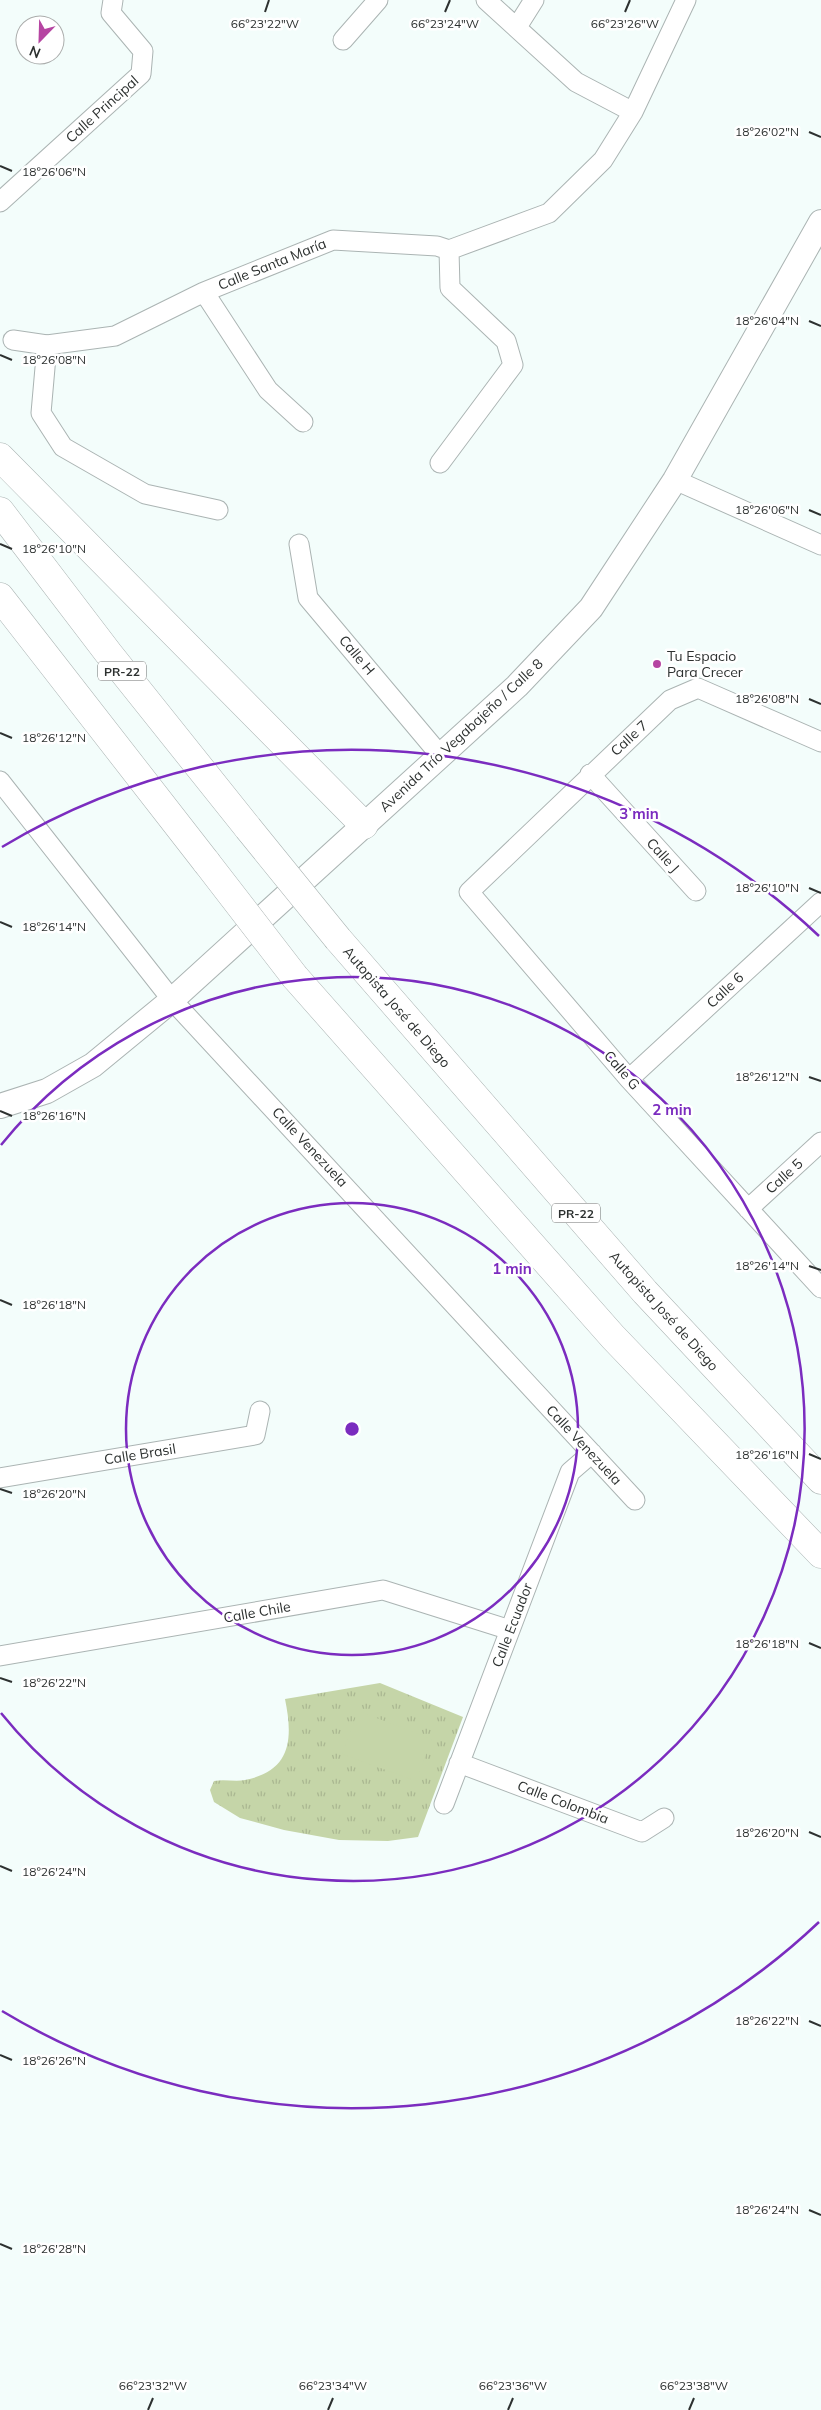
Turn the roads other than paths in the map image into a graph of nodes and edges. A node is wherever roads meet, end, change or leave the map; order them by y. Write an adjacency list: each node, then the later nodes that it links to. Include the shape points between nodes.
1 (113, 0): 9 (street, Calle Principal, via 111,13 143,52 142,74)
2 (378, 0): 7 (street)
3 (486, 0): 6 (street)
4 (534, 0): 6 (street)
5 (686, 0): 8 (street)
6 (517, 27): 8 (street, via 576,82)
7 (343, 40)
8 (633, 112): 11 (street, via 603,160 549,213)
9 (0, 202)
10 (821, 222): 18 (street, Avenida Trío Vegabajeño / Calle 8)
11 (449, 250): 12 (street, Calle Santa María, via 437,246 332,240); 17 (street, via 450,288 506,341 513,366)
12 (204, 292): 14 (street, Calle Santa María, via 114,336); 15 (street, via 268,390)
13 (13, 340): 14 (street, Calle Santa María)
14 (47, 344): 20 (street, via 41,413 63,447 144,494)
15 (303, 422)
16 (0, 457): 28 (highway)
17 (440, 462)
18 (675, 480): 22 (street); 25 (street, Avenida Trío Vegabajeño / Calle 8, via 591,608 517,686)
19 (0, 510): 41 (highway, Autopista José de Diego / PR-22, bridge, via 109,654 338,939 645,1292)
20 (218, 510)
21 (299, 544): 25 (street, Calle H, via 308,598)
22 (821, 545)
23 (0, 597): 43 (highway, bridge, via 295,977 613,1337)
24 (821, 742): 26 (street, Calle 7, via 698,688 670,700)
25 (440, 755): 28 (street, Avenida Trío Vegabajeño / Calle 8)
26 (590, 774): 29 (street, Calle J); 30 (street, Calle 7)
27 (0, 781): 32 (street, Calle Venezuela)
28 (364, 825): 32 (street, Avenida Trío Vegabajeño / Calle 8)
29 (696, 891)
30 (469, 892): 33 (street, Calle G)
31 (821, 902): 33 (street, Calle 6)
32 (172, 1000): 34 (street, Avenida Trío Vegabajeño / Calle 8, via 93,1065 48,1090); 39 (street, Calle Venezuela)
33 (629, 1079): 36 (street, Calle G)
34 (0, 1106)
35 (821, 1142): 36 (street, Calle 5)
36 (748, 1209): 37 (street, Calle G)
37 (821, 1288)
38 (260, 1411): 40 (street, Calle Brasil, via 255,1435)
39 (592, 1453): 42 (street, Calle Venezuela); 44 (street, Calle Ecuador, via 570,1472)
40 (0, 1478)
41 (821, 1480)
42 (635, 1500)
43 (821, 1554)
44 (510, 1630): 45 (street, Calle Chile, via 383,1590); 46 (street, Calle Ecuador)
45 (0, 1656)
46 (459, 1763): 47 (street, Calle Ecuador); 48 (street, Calle Colombia, via 642,1832)
47 (444, 1804)
48 (664, 1818)

